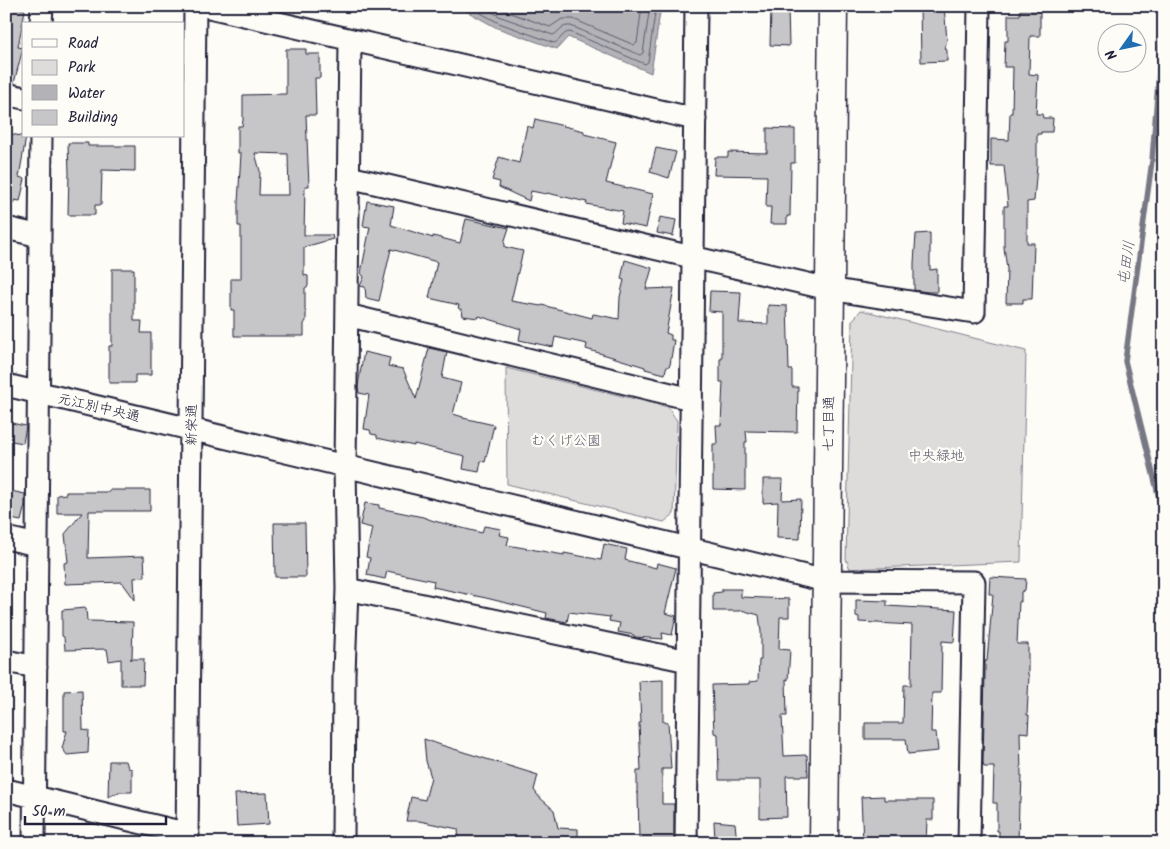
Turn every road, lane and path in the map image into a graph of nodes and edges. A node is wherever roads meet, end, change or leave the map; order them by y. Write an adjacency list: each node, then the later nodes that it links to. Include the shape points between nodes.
1 (42, 6): 7 (street)
2 (195, 6): 12 (street, 新栄通)
3 (204, 6): 8 (street)
4 (696, 6): 11 (street)
5 (833, 6): 18 (street, 七丁目通)
6 (979, 6): 18 (street, via 974,312)
7 (42, 22)
8 (350, 40): 11 (street); 14 (street)
9 (6, 94): 10 (street)
10 (22, 98)
11 (695, 119): 17 (street)
12 (189, 137): 23 (street, 新栄通)
13 (40, 138): 16 (street)
14 (349, 177): 17 (street); 19 (street)
15 (6, 228): 16 (street)
16 (40, 236): 21 (street)
17 (693, 258): 18 (street); 22 (street)
18 (829, 289): 28 (street, 七丁目通)
19 (347, 314): 22 (street); 24 (street)
20 (6, 385): 21 (street, 元江別中央通)
21 (38, 392): 23 (street, 元江別中央通); 26 (street)
22 (691, 398): 27 (street)
23 (191, 428): 24 (street, 元江別中央通); 35 (street, 新栄通)
24 (346, 466): 27 (street, 元江別中央通); 29 (street)
25 (6, 538): 26 (street)
26 (37, 545): 32 (street)
27 (689, 548): 28 (street, 元江別中央通); 31 (street)
28 (826, 581): 39 (street, 七丁目通); 40 (street, 元江別中央通, via 974,582)
29 (347, 589): 31 (street); 37 (street)
30 (6, 661): 32 (street)
31 (688, 662): 38 (street)
32 (36, 668): 34 (street)
33 (6, 790): 34 (street)
34 (35, 796): 35 (street); 36 (street)
35 (189, 840)
36 (34, 843)
37 (343, 843)
38 (686, 843)
39 (824, 843)
40 (970, 843)

